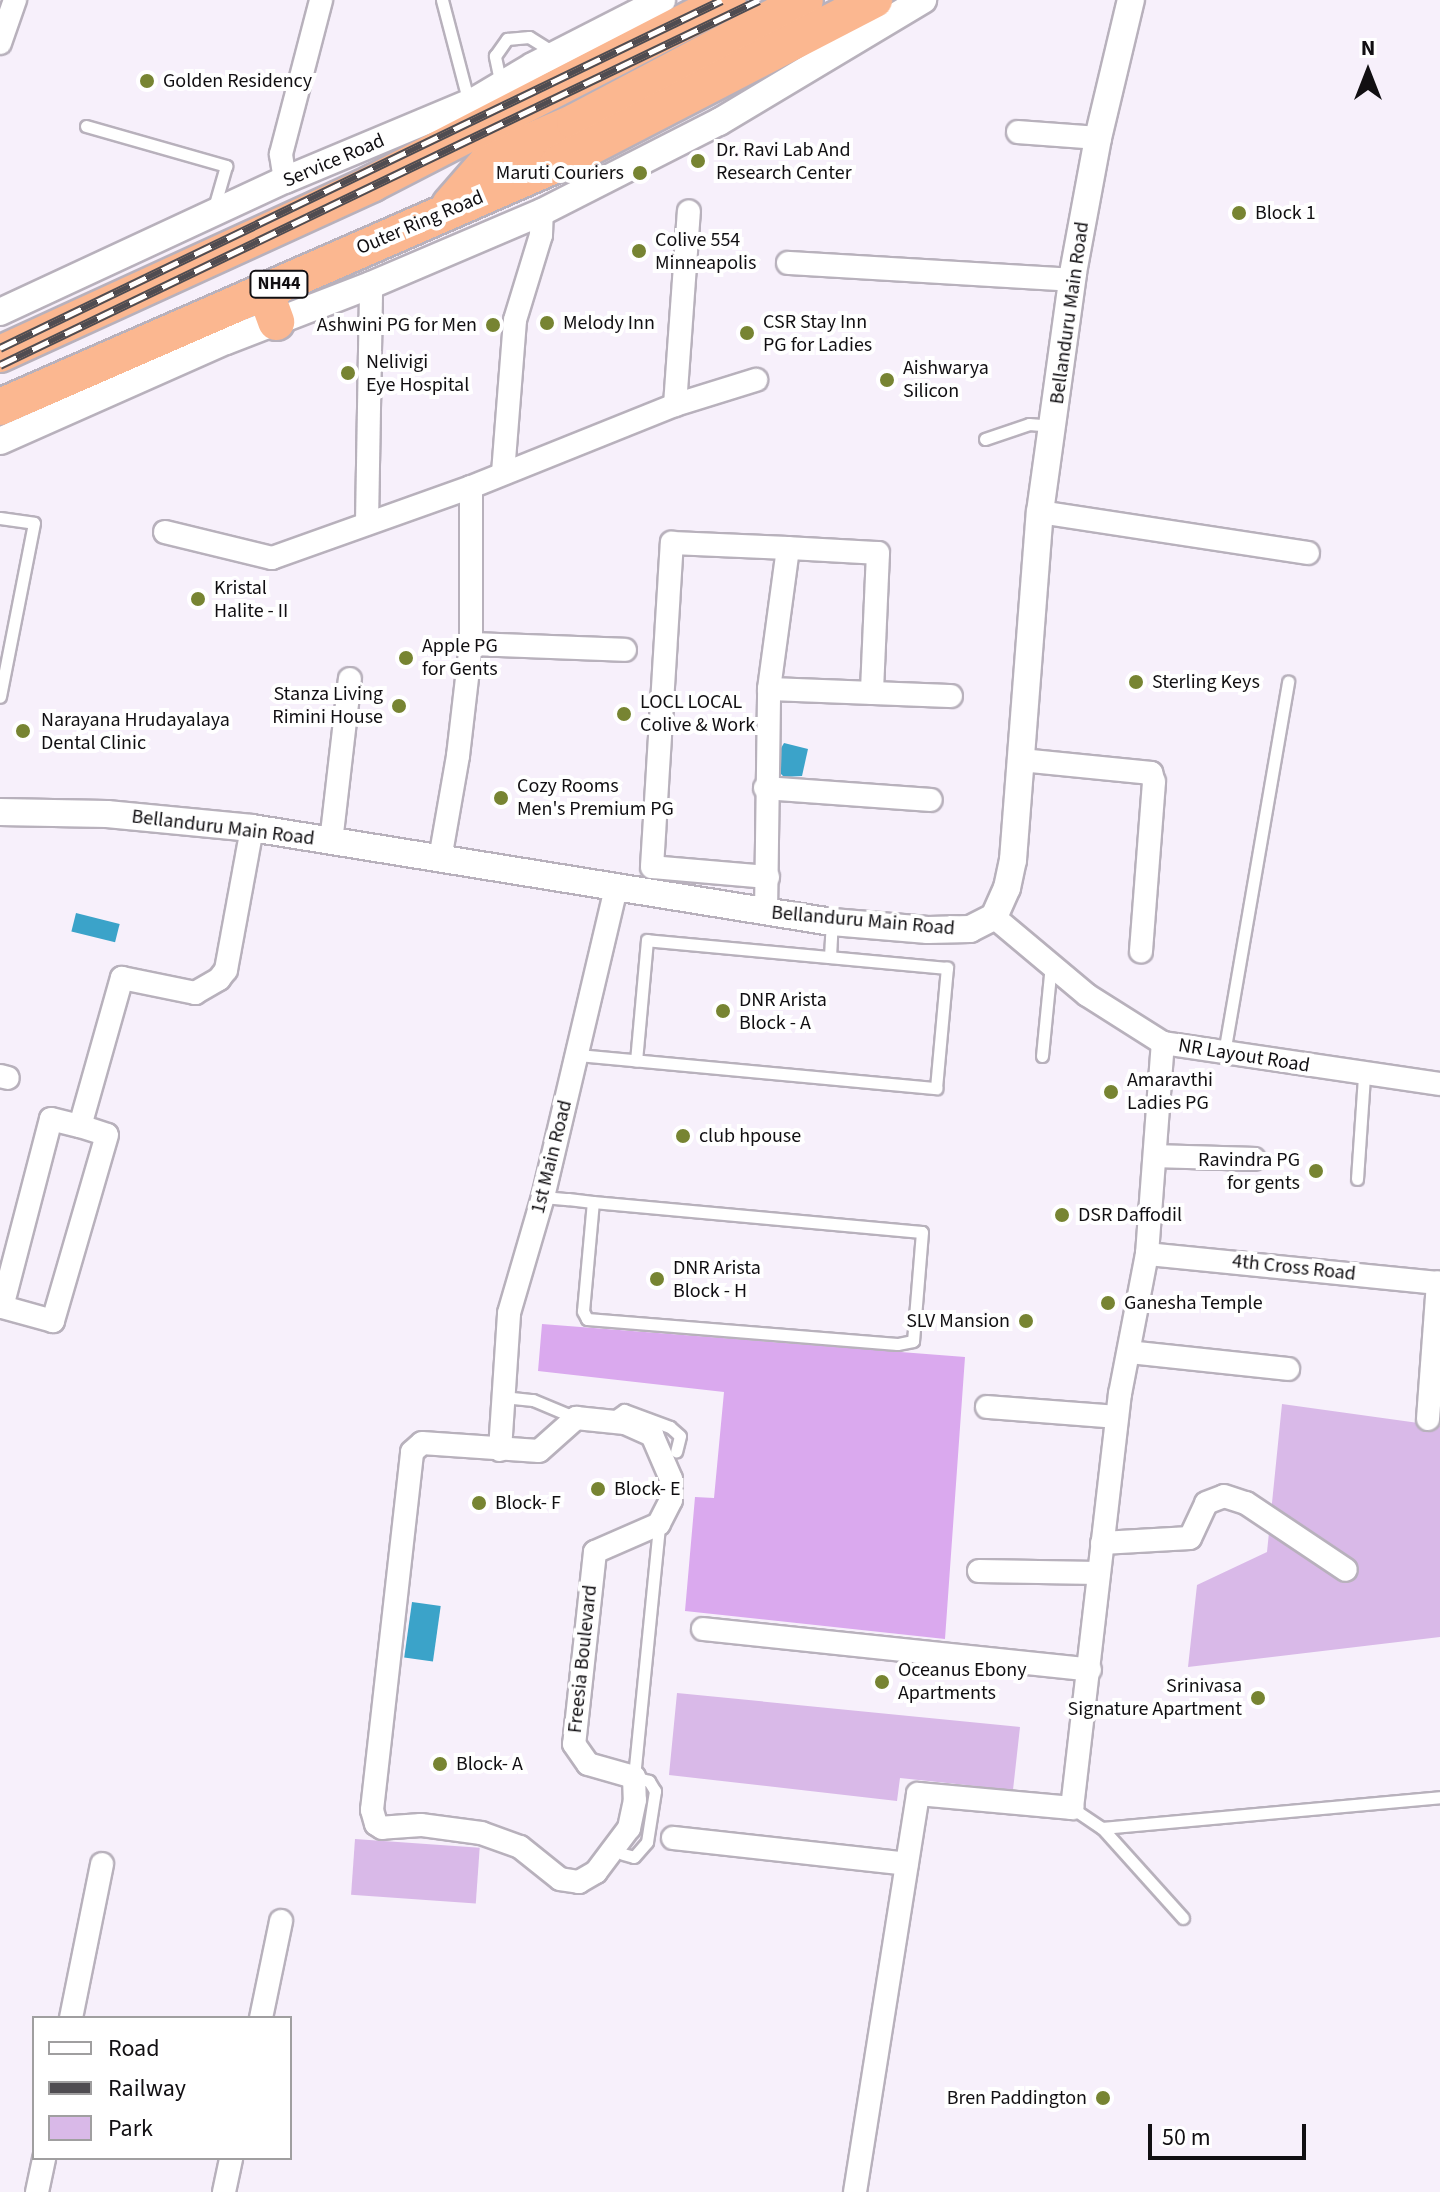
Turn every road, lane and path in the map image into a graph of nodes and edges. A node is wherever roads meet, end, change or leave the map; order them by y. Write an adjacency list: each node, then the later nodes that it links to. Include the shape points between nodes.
1 (15, 0): 10 (street)
2 (321, 0): 17 (street, via 281,154)
3 (442, 0): 13 (lane)
4 (662, 0): 11 (street, Service Road)
5 (728, 0): 13 (highway, NH44)
6 (805, 0): 21 (highway, via 575,122 490,159)
7 (874, 0): 21 (highway, Outer Ring Road / NH44, via 559,163)
8 (923, 0): 18 (street, via 719,122)
9 (1131, 0): 16 (street, Bellanduru Main Road)
10 (0, 43)
11 (556, 54): 12 (street, Service Road); 12 (lane, via 529,37 507,39 495,56)
12 (501, 85): 13 (street, Service Road)
13 (466, 115): 17 (street, Service Road); 27 (highway, NH44)
14 (86, 126): 20 (lane, via 226,166)
15 (1018, 132): 16 (street)
16 (1098, 138): 23 (street, Bellanduru Main Road)
17 (285, 180): 20 (street, Service Road)
18 (542, 212): 24 (street); 34 (street, via 541,235 515,320)
19 (689, 212): 29 (street)
20 (212, 215): 26 (street, Service Road)
21 (442, 215): 25 (highway, Outer Ring Road / NH44)
22 (788, 263): 23 (street)
23 (1072, 280): 31 (street, Bellanduru Main Road)
24 (371, 285): 25 (street); 38 (street)
25 (270, 306): 30 (highway, Outer Ring Road / NH44); 33 (street)
26 (0, 312)
27 (0, 354)
28 (756, 380): 29 (street)
29 (675, 405): 34 (street)
30 (0, 407)
31 (1054, 426): 32 (lane, via 1029,424); 36 (street, Bellanduru Main Road)
32 (985, 439)
33 (0, 441)
34 (503, 473): 35 (street)
35 (471, 487): 38 (street); 42 (street)
36 (1040, 512): 41 (street); 50 (street, Bellanduru Main Road)
37 (0, 518): 49 (lane, via 34,523)
38 (367, 523): 39 (street, via 272,558)
39 (165, 532)
40 (788, 548): 46 (street); 47 (street, via 878,553); 57 (street, via 672,543 652,867)
41 (1308, 553)
42 (471, 644): 43 (street); 56 (street)
43 (625, 650)
44 (350, 679): 55 (street)
45 (1288, 681): 66 (lane)
46 (769, 689): 47 (street); 51 (street)
47 (872, 693): 48 (street)
48 (951, 696)
49 (0, 697)
50 (1021, 760): 60 (street, Bellanduru Main Road, via 1013,860); 62 (street, via 1151,773)
51 (765, 788): 52 (street); 57 (street)
52 (931, 800)
53 (0, 812): 54 (street, Bellanduru Main Road, via 107,814)
54 (252, 828): 55 (street, Bellanduru Main Road); 72 (street, via 226,970 195,993 122,978)
55 (331, 842): 56 (street, Bellanduru Main Road)
56 (440, 859): 58 (street, Bellanduru Main Road)
57 (768, 877): 59 (street)
58 (616, 889): 59 (street, Bellanduru Main Road); 67 (street, 1st Main Road)
59 (766, 913): 61 (street, Bellanduru Main Road)
60 (994, 917): 61 (street, Bellanduru Main Road, via 970,929); 64 (street, NR Layout Road)
61 (832, 922): 63 (lane)
62 (1141, 952)
63 (830, 957): 69 (lane, via 647,940); 69 (lane, via 947,968 936,1088)
64 (1051, 964): 65 (street, NR Layout Road, via 1087,995); 68 (lane)
65 (1163, 1043): 66 (street, NR Layout Road); 73 (street)
66 (1224, 1053): 70 (street, NR Layout Road)
67 (578, 1055): 69 (lane); 76 (street, 1st Main Road)
68 (1042, 1056)
69 (636, 1061)
70 (1364, 1076): 71 (street, NR Layout Road); 75 (lane)
71 (1440, 1084)
72 (80, 1126): 72 (street, via 51,1119 2,1307 53,1321 107,1135)
73 (1155, 1156): 74 (street); 78 (street)
74 (1254, 1159)
75 (1357, 1179)
76 (543, 1197): 77 (lane); 82 (street, 1st Main Road, via 509,1313)
77 (593, 1202): 77 (lane, via 922,1232 913,1341 897,1344 587,1319 583,1311)
78 (1147, 1254): 79 (street, 4th Cross Road); 80 (street)
79 (1439, 1283): 86 (street)
80 (1129, 1352): 81 (street); 84 (street)
81 (1288, 1369)
82 (503, 1397): 85 (lane, via 533,1400); 88 (street, 1st Main Road)
83 (987, 1407): 84 (street)
84 (1117, 1417): 91 (street)
85 (576, 1418): 87 (street); 88 (street, via 539,1451)
86 (1428, 1419)
87 (607, 1421): 89 (lane, via 624,1410 670,1427 680,1436); 90 (street, via 652,1435 671,1479 671,1500)
88 (500, 1450): 97 (street, via 422,1443 412,1452 372,1810 376,1824 481,1833 520,1847 560,1879 579,1882 596,1872 629,1828)
89 (676, 1452)
90 (659, 1524): 97 (lane); 97 (street, Freesia Boulevard, via 595,1552 575,1729 577,1753 588,1764)
91 (1102, 1543): 92 (street, via 1190,1538 1206,1503 1224,1496 1246,1503); 94 (street)
92 (1346, 1570)
93 (979, 1571): 94 (street)
94 (1098, 1573): 96 (street)
95 (703, 1629): 96 (street)
96 (1090, 1670): 99 (street)
97 (634, 1777): 102 (lane, via 649,1781 655,1791 647,1842 634,1857)
98 (1440, 1797): 100 (lane)
99 (1072, 1808): 100 (lane); 104 (street, via 918,1794)
100 (1102, 1828): 105 (lane)
101 (673, 1838): 104 (street)
102 (623, 1854)
103 (102, 1864): 107 (street)
104 (907, 1864): 113 (street)
105 (1183, 1918)
106 (281, 1921): 108 (street)
107 (71, 2016)
108 (261, 2016)
109 (44, 2160): 111 (street)
110 (231, 2160): 112 (street)
111 (37, 2192)
112 (224, 2192)
113 (855, 2192)

